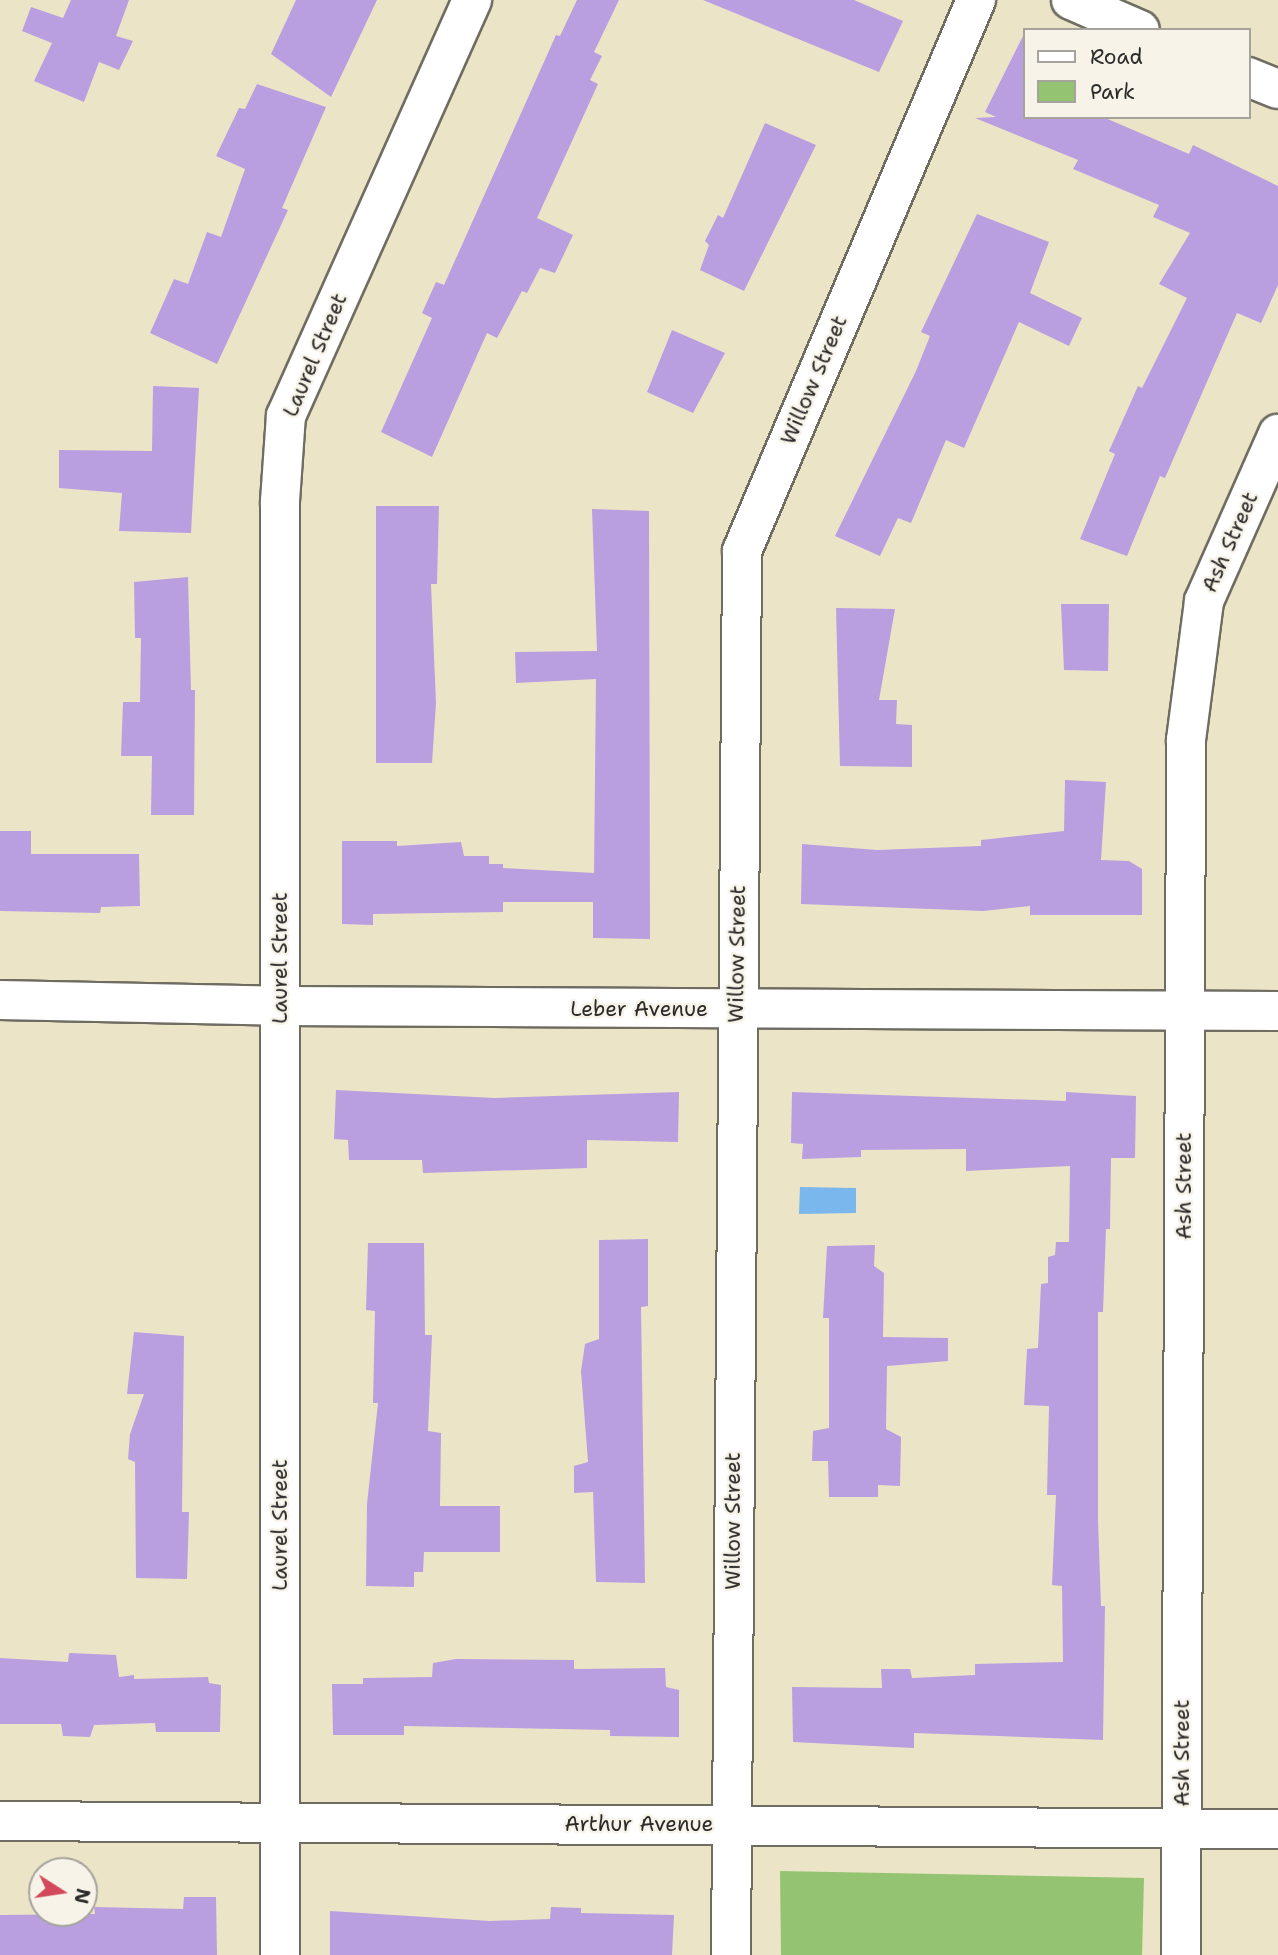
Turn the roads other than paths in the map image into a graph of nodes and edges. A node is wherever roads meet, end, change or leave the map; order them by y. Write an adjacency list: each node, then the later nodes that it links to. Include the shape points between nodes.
1 (472, 0): 9 (street, Laurel Street, via 286,416 280,501)
2 (976, 0): 10 (street, Willow Street, via 742,551)
3 (1072, 0): 4 (street)
4 (1135, 28)
5 (1250, 78): 6 (street)
6 (1278, 89)
7 (1278, 435): 12 (street, Ash Street, via 1204,601 1186,740)
8 (0, 1000): 9 (street, Leber Avenue)
9 (280, 1006): 10 (street, Leber Avenue); 14 (street, Laurel Street)
10 (736, 1009): 12 (street, Leber Avenue); 15 (street, Willow Street)
11 (1278, 1011): 12 (street, Leber Avenue)
12 (1185, 1013): 16 (street, Ash Street)
13 (0, 1821): 14 (street, Arthur Avenue)
14 (280, 1823): 15 (street, Arthur Avenue); 18 (street, Laurel Street)
15 (731, 1824): 16 (street, Arthur Avenue); 19 (street, Willow Street)
16 (1182, 1828): 17 (street, Arthur Avenue); 20 (street, Ash Street)
17 (1278, 1829)
18 (280, 1955)
19 (731, 1955)
20 (1181, 1955)

